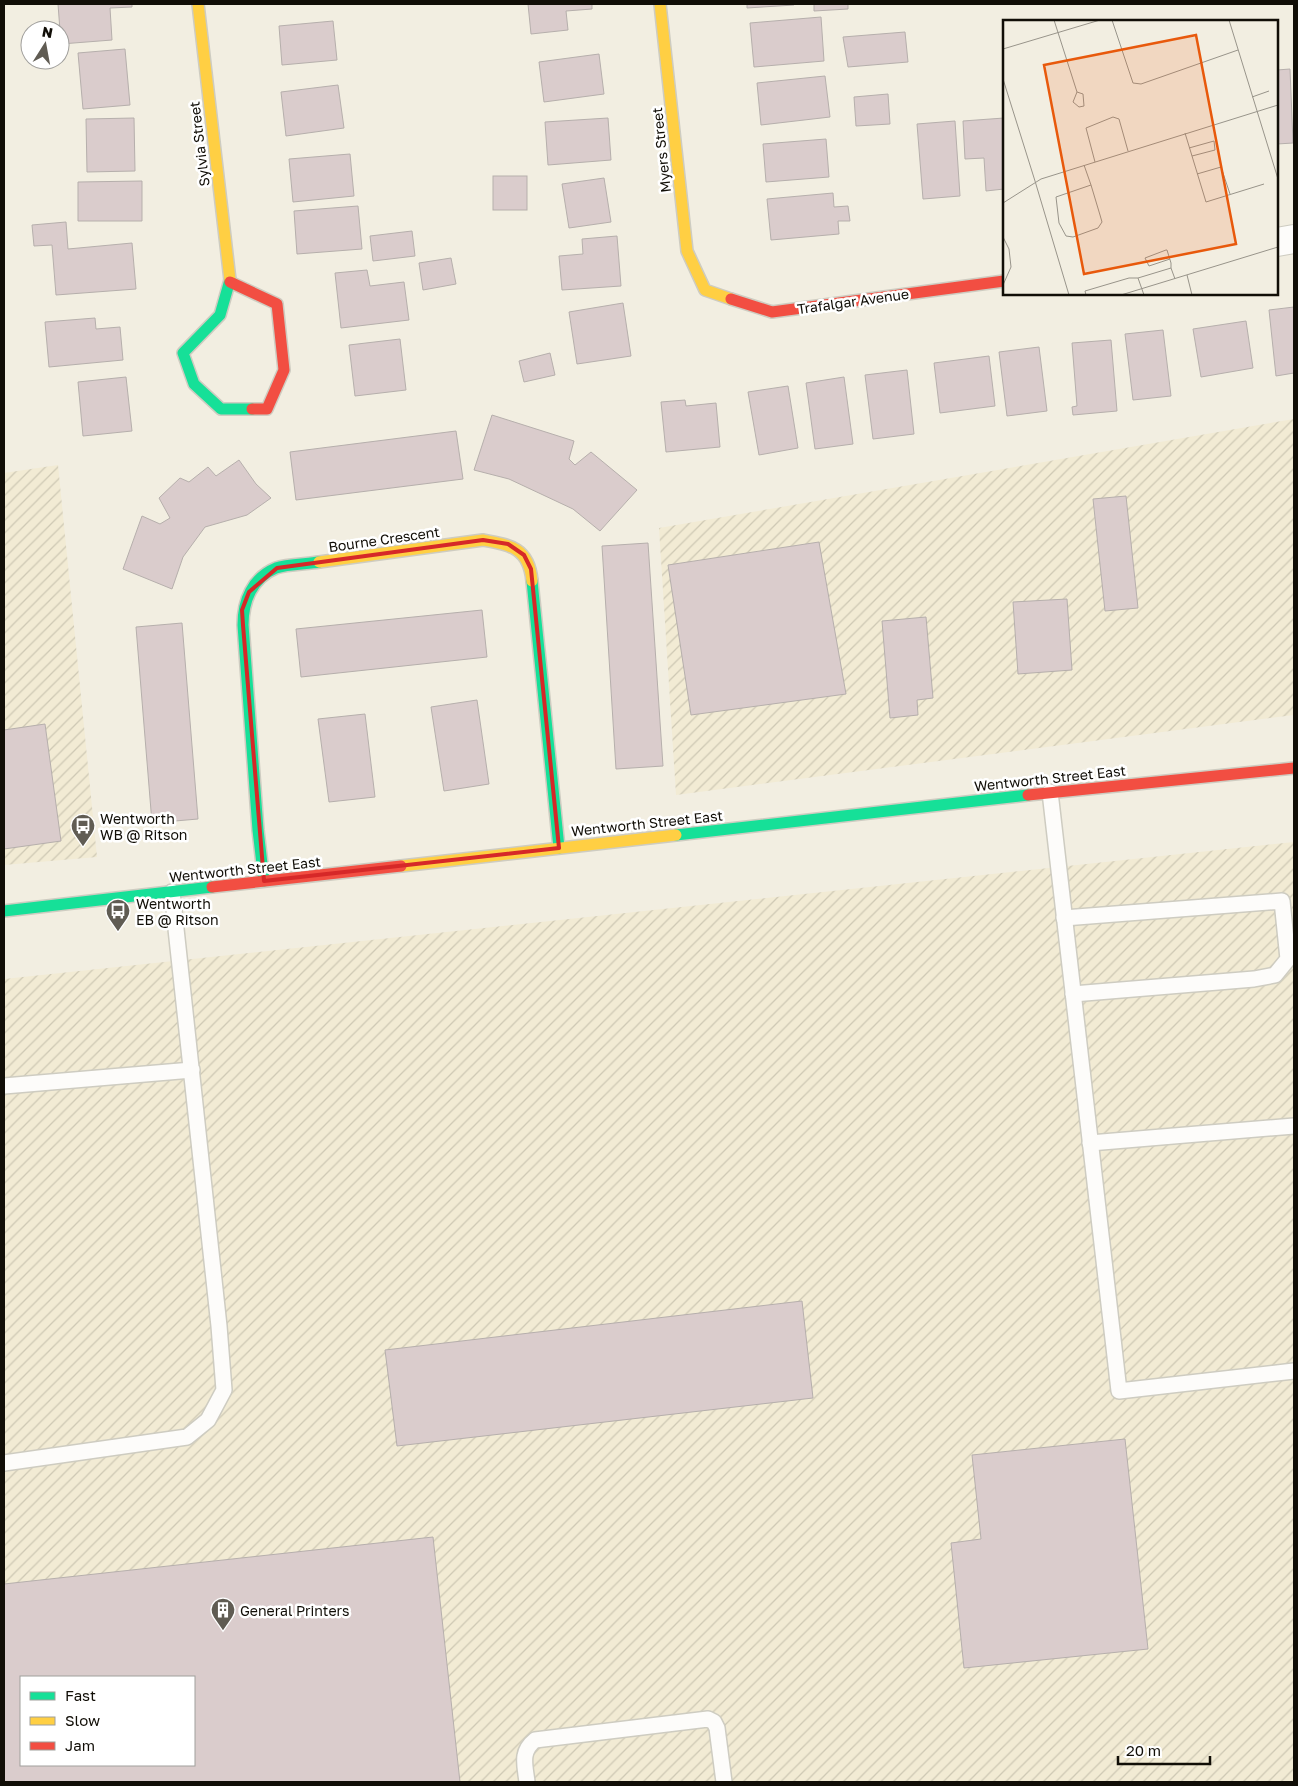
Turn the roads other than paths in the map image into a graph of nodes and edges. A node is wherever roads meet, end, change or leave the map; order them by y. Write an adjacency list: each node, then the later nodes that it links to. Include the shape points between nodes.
1 (198, 4): 6 (street, Sylvia Street)
2 (660, 4): 7 (street, Myers Street, via 687,251)
3 (1294, 239): 4 (street)
4 (1278, 242)
5 (1003, 281): 7 (street, Trafalgar Avenue, via 772,312)
6 (230, 282): 6 (street, Sylvia Street, via 220,315 184,353 194,384 221,409 267,409 284,370 277,304)
7 (705, 290)
8 (1294, 768): 9 (street, Wentworth Street East)
9 (1050, 792): 10 (street, Wentworth Street East); 14 (lane)
10 (559, 848): 11 (street, Wentworth Street East); 11 (street, Bourne Crescent, via 531,569 524,555 508,544 483,540 277,568 261,578 249,592 242,610)
11 (264, 882): 12 (street, Wentworth Street East)
12 (172, 892): 13 (street, Wentworth Street East); 16 (lane)
13 (4, 911)
14 (1064, 918): 15 (lane); 15 (lane, via 1282,901 1288,959 1275,976)
15 (1073, 994): 19 (lane)
16 (192, 1070): 17 (lane); 21 (lane, via 224,1390 208,1420 187,1437)
17 (4, 1086)
18 (1294, 1126): 19 (lane)
19 (1090, 1143): 20 (lane, via 1119,1391)
20 (1294, 1370)
21 (4, 1463)
22 (527, 1782): 23 (lane, via 524,1756 527,1746 535,1740 708,1719 717,1728)
23 (724, 1782)

